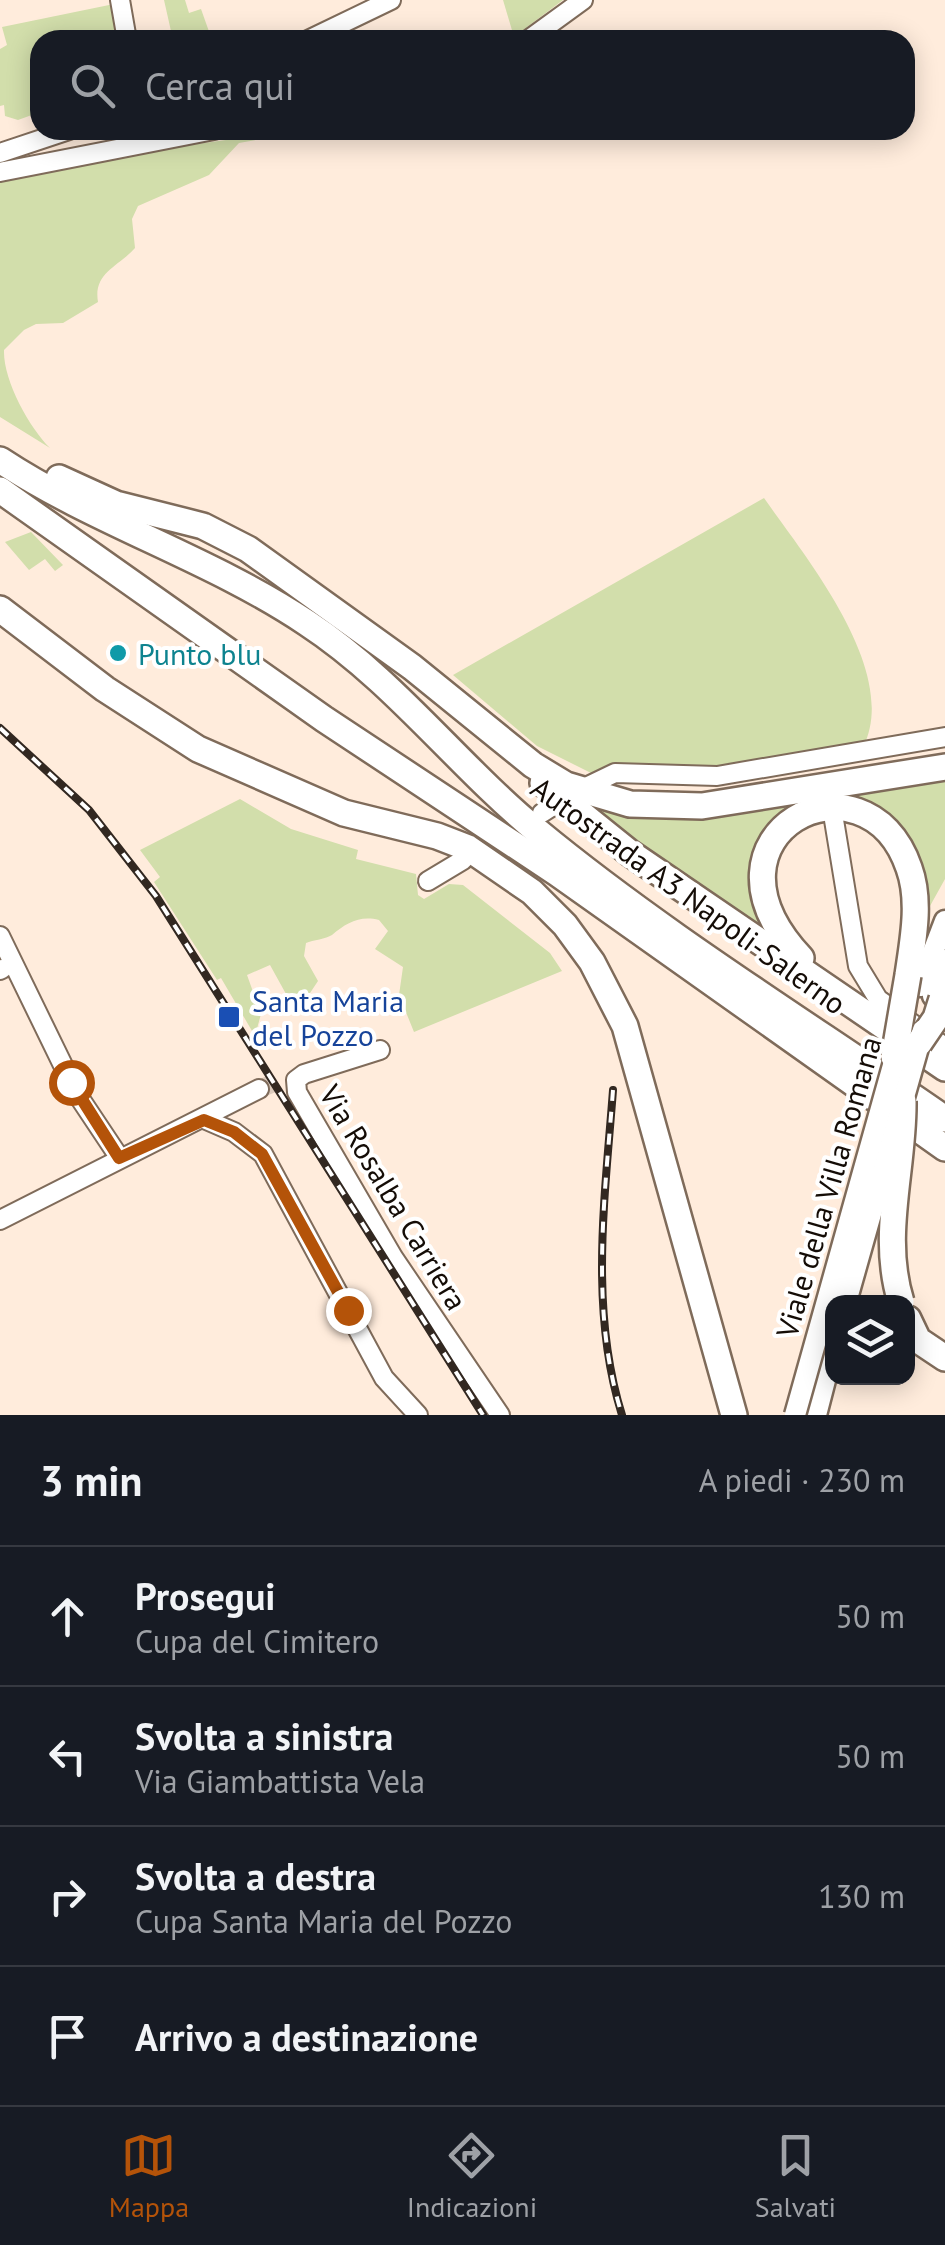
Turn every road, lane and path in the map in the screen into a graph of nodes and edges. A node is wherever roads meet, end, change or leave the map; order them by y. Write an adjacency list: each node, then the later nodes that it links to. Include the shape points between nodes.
1 (120, 0): 4 (street)
2 (391, 0): 5 (street)
3 (583, 0): 6 (street)
4 (125, 30)
5 (329, 30)
6 (542, 30)
7 (53, 140): 9 (street)
8 (132, 140): 9 (street)
9 (34, 152): 10 (street); 11 (street)
10 (0, 153)
11 (0, 172)
12 (0, 443): 18 (highway, via 94,496 203,526 248,549)
13 (0, 460): 38 (highway, Autostrada A3 Napoli-Salerno, via 61,498 308,623 398,696 554,844)
14 (0, 490): 32 (highway, Autostrada A3 Napoli-Salerno)
15 (0, 609): 17 (highway)
16 (0, 626): 17 (highway)
17 (105, 689): 25 (highway, via 198,749 278,788 437,836)
18 (466, 712): 21 (highway, via 566,784 664,808); 31 (highway, via 617,843)
19 (945, 736): 20 (street)
20 (824, 756): 22 (street); 23 (street, via 702,778 614,773)
21 (945, 766)
22 (827, 778)
23 (588, 786)
24 (833, 814): 35 (street, via 858,966 878,998)
25 (465, 854): 26 (street); 32 (highway); 51 (highway, via 494,865 565,924 625,1026)
26 (428, 881)
27 (945, 921): 30 (main road)
28 (0, 936): 41 (street, via 77,1094)
29 (945, 960): 30 (main road)
30 (930, 989): 31 (highway, via 910,868 897,842 862,810 833,806 784,826 760,870 770,918); 34 (highway, bridge); 35 (highway, bridge)
31 (832, 991): 35 (highway)
32 (732, 998): 37 (highway, Autostrada A3 Napoli-Salerno)
33 (380, 1050): 50 (street, Via Rosalba Carriera, via 289,1080 384,1241)
34 (894, 1057): 52 (main road, Viale della Villa Romana, bridge)
35 (939, 1057): 37 (main road, Viale della Villa Romana, bridge)
36 (259, 1090): 39 (street, via 212,1109)
37 (897, 1106): 40 (highway, Autostrada A3 Napoli-Salerno); 42 (highway); 44 (main road, Viale della Villa Romana, bridge); 45 (highway, bridge, via 892,1242)
38 (945, 1119)
39 (204, 1120): 41 (street); 49 (street, via 262,1154 384,1378)
40 (945, 1148)
41 (119, 1158): 43 (street)
42 (945, 1164)
43 (0, 1220)
44 (848, 1295)
45 (900, 1295)
46 (915, 1334): 47 (highway)
47 (945, 1358)
48 (825, 1381): 53 (main road, Viale della Villa Romana)
49 (418, 1415)
50 (500, 1415)
51 (734, 1415)
52 (796, 1415)
53 (816, 1415)

